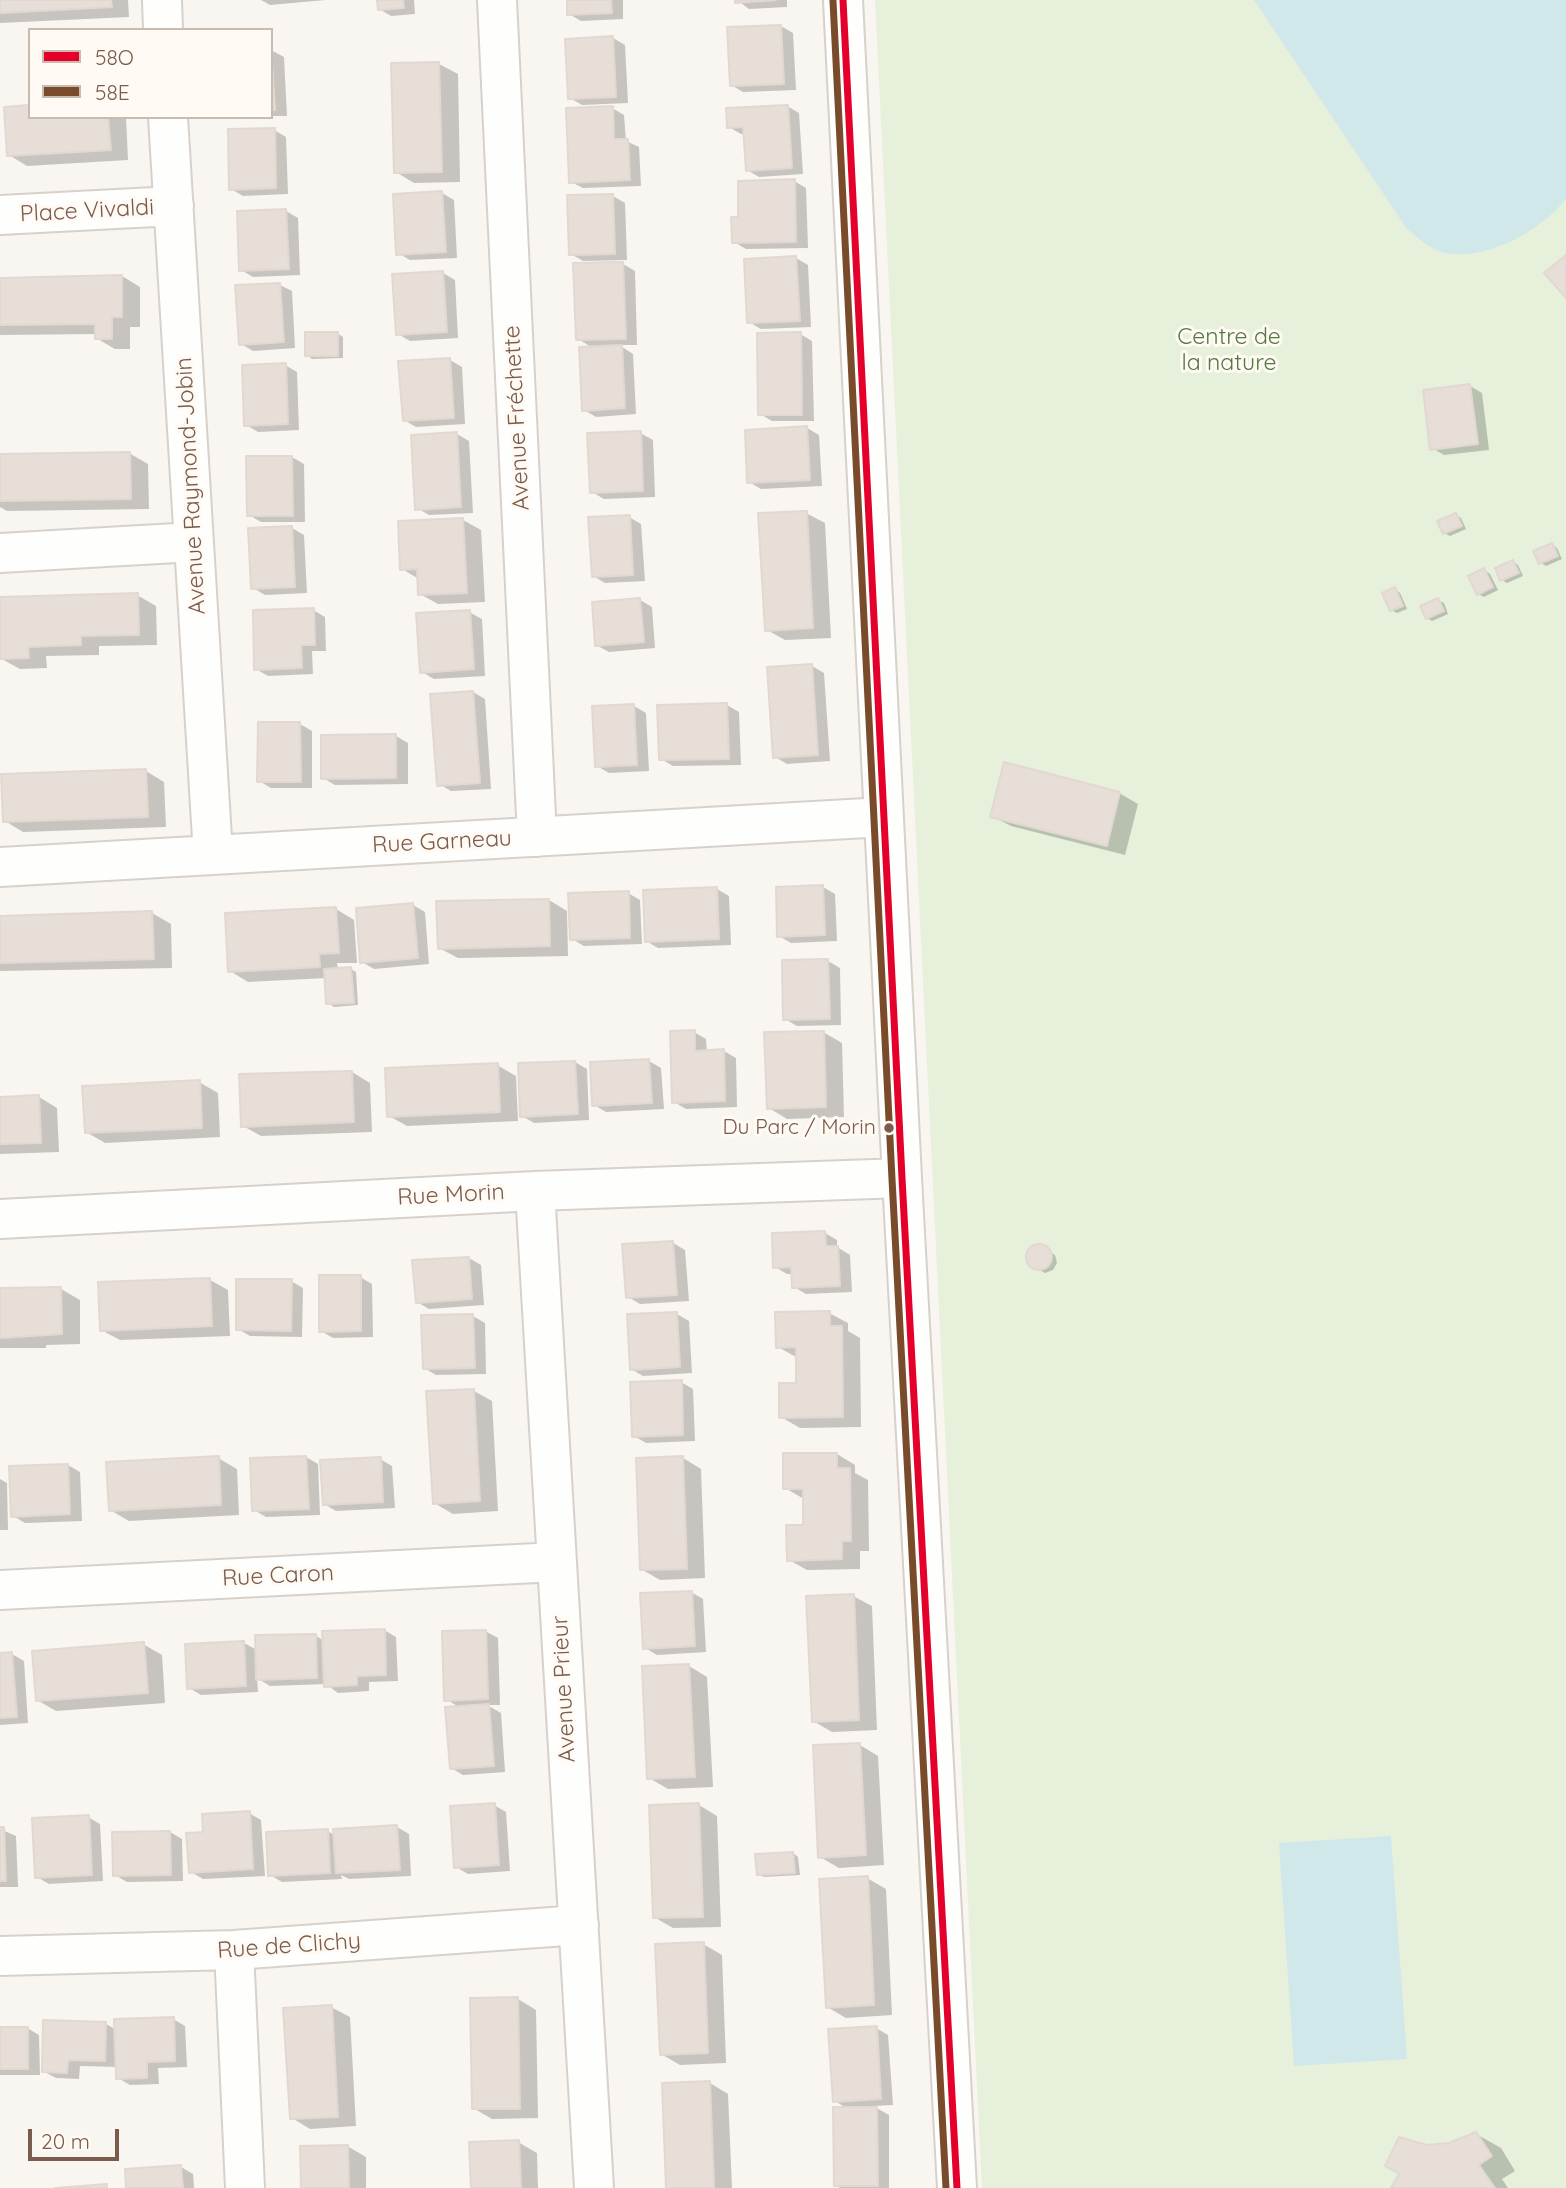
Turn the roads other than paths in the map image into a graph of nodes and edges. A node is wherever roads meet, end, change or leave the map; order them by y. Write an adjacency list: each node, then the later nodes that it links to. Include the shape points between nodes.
1 (162, 0): 4 (street)
2 (497, 0): 11 (street, Avenue Fréchette)
3 (844, 0): 10 (street)
4 (163, 28)
5 (169, 119): 6 (street, Avenue Raymond-Jobin)
6 (174, 206): 7 (street, Place Vivaldi); 8 (street, Avenue Raymond-Jobin)
7 (0, 215)
8 (194, 542): 9 (street); 12 (street, Avenue Raymond-Jobin)
9 (0, 553)
10 (884, 817): 11 (street, Rue Garneau); 14 (street)
11 (537, 837): 12 (street, Rue Garneau)
12 (213, 855): 13 (street, Rue Garneau)
13 (0, 867)
14 (902, 1178): 15 (street, Rue Morin); 24 (street)
15 (535, 1191): 16 (street, Rue Morin); 17 (street, Avenue Prieur)
16 (0, 1219)
17 (557, 1562): 18 (street, Rue Caron); 19 (street, Avenue Prieur)
18 (0, 1590)
19 (579, 1925): 20 (street, Rue de Clichy); 23 (street, Avenue Prieur)
20 (234, 1950): 21 (street, Rue de Clichy); 22 (street)
21 (0, 1956)
22 (245, 2188)
23 (594, 2188)
24 (957, 2188)

